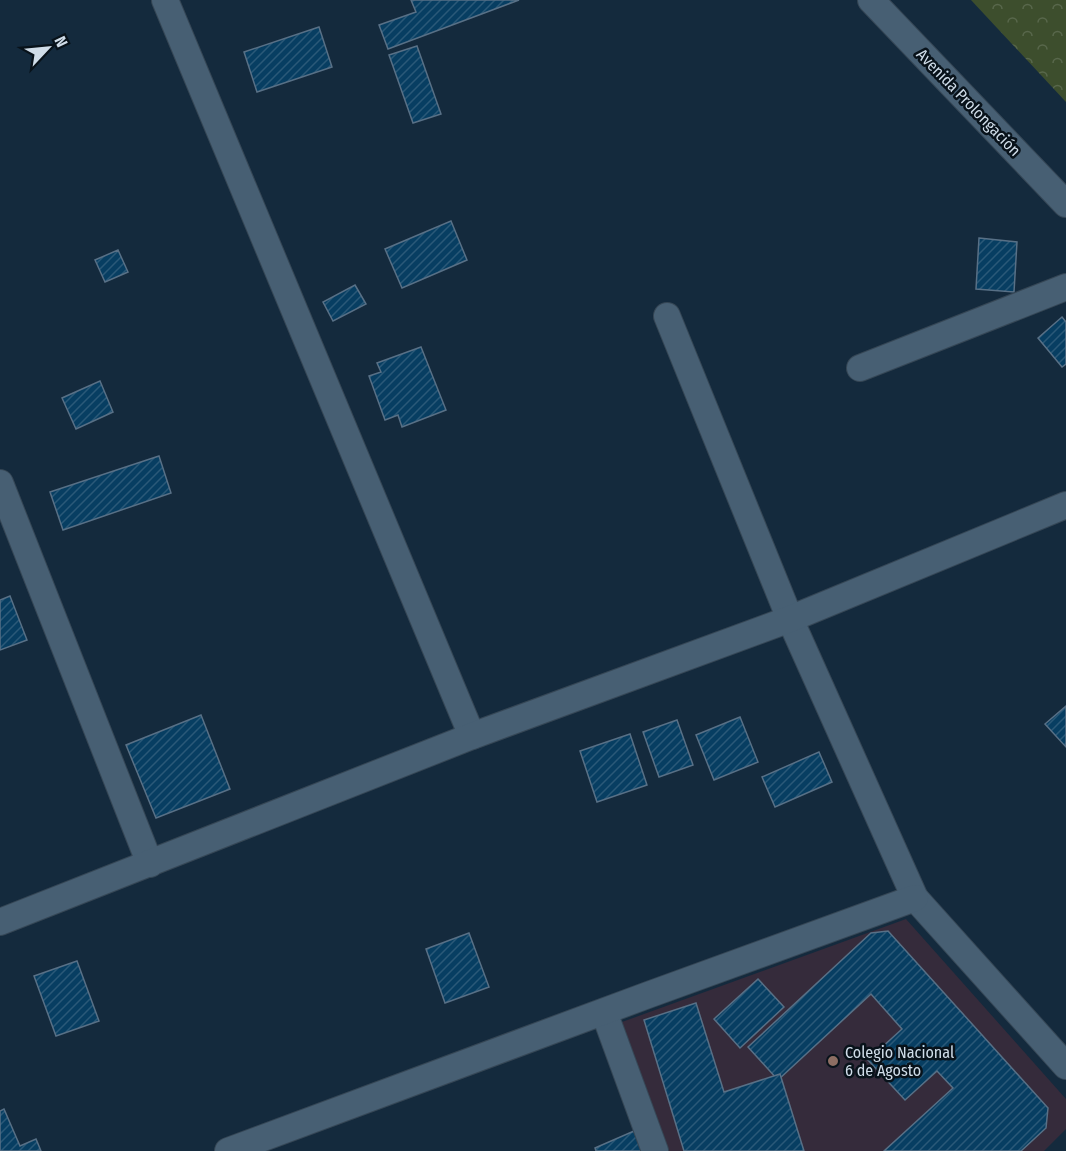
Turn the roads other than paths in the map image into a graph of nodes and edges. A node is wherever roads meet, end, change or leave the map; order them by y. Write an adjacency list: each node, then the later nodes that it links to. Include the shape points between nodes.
1 (165, 0): 10 (street)
2 (872, 0): 3 (street, Avenida Prolongación)
3 (1065, 200)
4 (1066, 287): 6 (street)
5 (667, 316): 9 (street)
6 (860, 368)
7 (0, 483): 11 (street)
8 (1066, 505): 9 (street)
9 (790, 618): 10 (street); 12 (street)
10 (472, 736): 11 (street)
11 (150, 864): 13 (street)
12 (915, 898): 14 (street); 15 (street)
13 (0, 922)
14 (604, 1012): 16 (street); 17 (street)
15 (1066, 1066)
16 (228, 1151)
17 (655, 1151)

